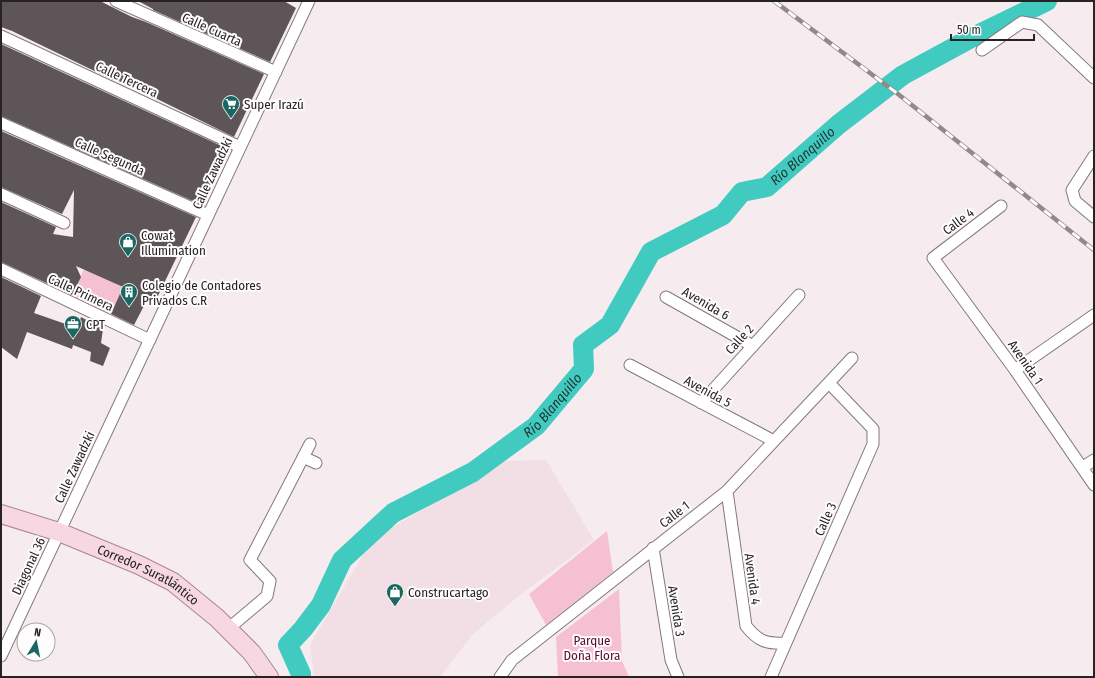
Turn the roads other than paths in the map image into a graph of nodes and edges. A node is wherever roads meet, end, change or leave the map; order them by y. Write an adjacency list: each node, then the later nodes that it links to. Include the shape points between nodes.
1 (116, 1): 6 (street, Calle Cuarta)
2 (296, 1): 3 (street)
3 (308, 4): 6 (street, Calle Zawadzki)
4 (1, 36): 9 (street, Calle Tercera)
5 (982, 50): 7 (street, via 1022,22 1038,26)
6 (276, 72): 9 (street, Calle Zawadzki)
7 (1094, 78)
8 (1, 123): 13 (street, Calle Segunda)
9 (240, 147): 13 (street, Calle Zawadzki)
10 (1094, 156): 14 (street, via 1072,190 1075,201)
11 (1, 194): 15 (street)
12 (1001, 206): 16 (street, Calle 4)
13 (208, 215): 21 (street, Calle Zawadzki)
14 (1094, 217)
15 (64, 223)
16 (933, 258): 25 (street, Avenida 1)
17 (1, 269): 21 (street, Calle Primera)
18 (799, 295): 22 (street, Calle 2)
19 (666, 297): 22 (street, Avenida 6)
20 (1094, 315): 25 (street)
21 (150, 340): 37 (street, Calle Zawadzki)
22 (753, 346): 27 (street, Calle 2)
23 (852, 358): 26 (street, Calle 1)
24 (630, 365): 27 (street, Avenida 5)
25 (1015, 370): 33 (street, Avenida 1)
26 (829, 383): 28 (street, Calle 1); 40 (street, Calle 3, via 873,429 873,444)
27 (701, 403): 28 (street, Avenida 5)
28 (774, 441): 35 (street, Calle 1)
29 (310, 444): 30 (street)
30 (303, 457): 32 (street); 39 (street, via 250,560 270,581 267,596)
31 (1094, 460): 33 (street)
32 (316, 463)
33 (1082, 468): 34 (street, Avenida 1)
34 (1094, 484)
35 (727, 491): 38 (street, Calle 1); 40 (street, Avenida 4, via 746,626 754,636 771,643)
36 (1, 514): 37 (main road, Corredor Suratlántico)
37 (59, 532): 39 (main road, Corredor Suratlántico, via 137,564 173,582); 41 (street, Diagonal 36)
38 (653, 548): 43 (street, Calle 1, via 512,660); 44 (street, Avenida 3, via 670,660)
39 (228, 629): 42 (main road, Corredor Suratlántico, via 252,653)
40 (785, 643): 45 (street, Calle 3)
41 (1, 656)
42 (269, 677)
43 (500, 677)
44 (678, 677)
45 (771, 677)

